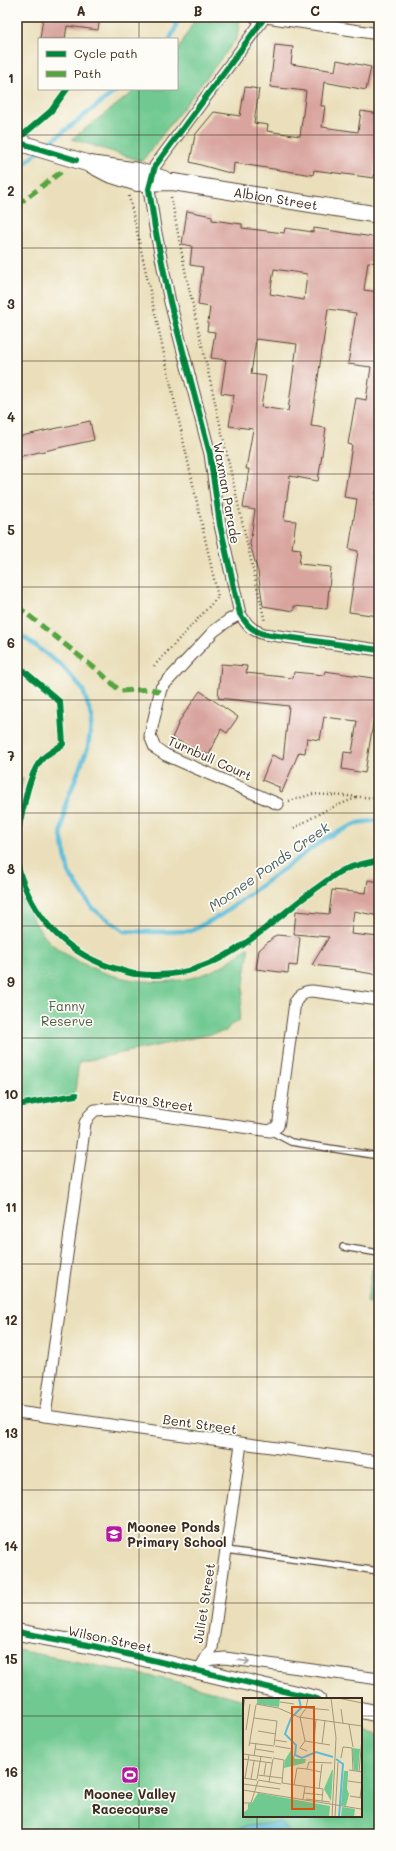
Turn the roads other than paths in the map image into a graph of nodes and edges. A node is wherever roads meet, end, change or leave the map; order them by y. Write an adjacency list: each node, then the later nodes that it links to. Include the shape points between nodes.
1 (262, 18): 2 (street); 4 (street, via 159,158)
2 (379, 34)
3 (17, 142): 4 (street, Albion Street, via 83,162 126,180)
4 (150, 184): 5 (street, Albion Street, via 173,182); 6 (street, Waxman Parade, via 170,302 210,454 220,525)
5 (379, 215)
6 (240, 614): 7 (street, Waxman Parade, via 247,626 264,634); 8 (street, Turnbull Court, via 214,631 161,688 150,736 155,748 166,755)
7 (379, 650)
8 (278, 804)
9 (379, 1000): 10 (street, via 312,990 298,997 295,1002 278,1126)
10 (270, 1132): 11 (lane, via 291,1142); 15 (street, Evans Street, via 115,1109 95,1110 89,1116 85,1123)
11 (379, 1156)
12 (343, 1248): 13 (lane)
13 (379, 1254)
14 (17, 1412): 15 (street, Bent Street)
15 (45, 1416): 16 (street, Bent Street)
16 (241, 1444): 17 (street, Bent Street); 18 (street, Juliet Street)
17 (379, 1462)
18 (226, 1550): 19 (lane); 21 (street, Juliet Street, via 212,1648)
19 (379, 1571)
20 (17, 1632): 21 (street, Wilson Street)
21 (202, 1665): 22 (street, Wilson Street, one-way to 22, via 225,1658); 23 (street)
22 (379, 1679)
23 (314, 1698)
24 (362, 1710): 25 (street)
25 (379, 1714)

